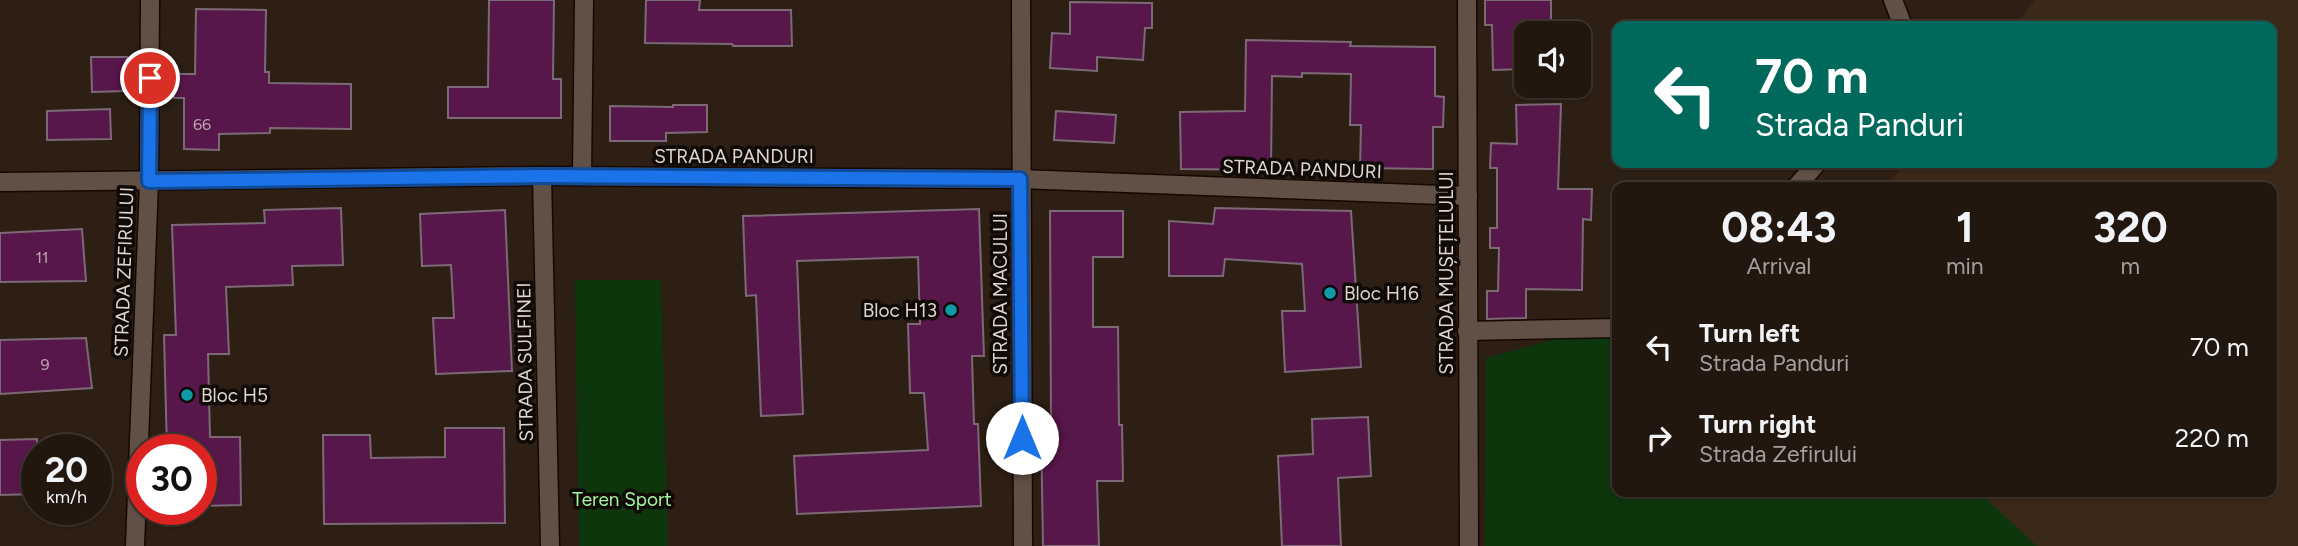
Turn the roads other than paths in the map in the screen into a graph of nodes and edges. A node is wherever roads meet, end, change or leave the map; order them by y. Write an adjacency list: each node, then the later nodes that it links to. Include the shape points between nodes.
1 (150, 0): 12 (street, STRADA ZEFIRULUI)
2 (584, 0): 9 (street)
3 (1021, 0): 10 (street, STRADA MACULUI)
4 (1467, 0): 14 (street, STRADA MUȘEȚELULUI)
5 (1893, 0): 6 (street)
6 (1901, 21)
7 (1813, 168): 13 (street)
8 (542, 176): 9 (street, STRADA PANDURI); 12 (street, STRADA PANDURI); 18 (street, STRADA SULFINEI)
9 (582, 176): 10 (street, STRADA PANDURI)
10 (1020, 179): 14 (street, STRADA PANDURI); 19 (street, STRADA MACULUI)
11 (0, 181): 12 (street, STRADA PANDURI)
12 (149, 181): 17 (street, STRADA ZEFIRULUI)
13 (1800, 182)
14 (1468, 196): 16 (street, STRADA MUȘEȚELULUI)
15 (1612, 328): 16 (street)
16 (1467, 331): 20 (street, STRADA MUȘEȚELULUI)
17 (135, 546)
18 (550, 546)
19 (1023, 546)
20 (1469, 546)

